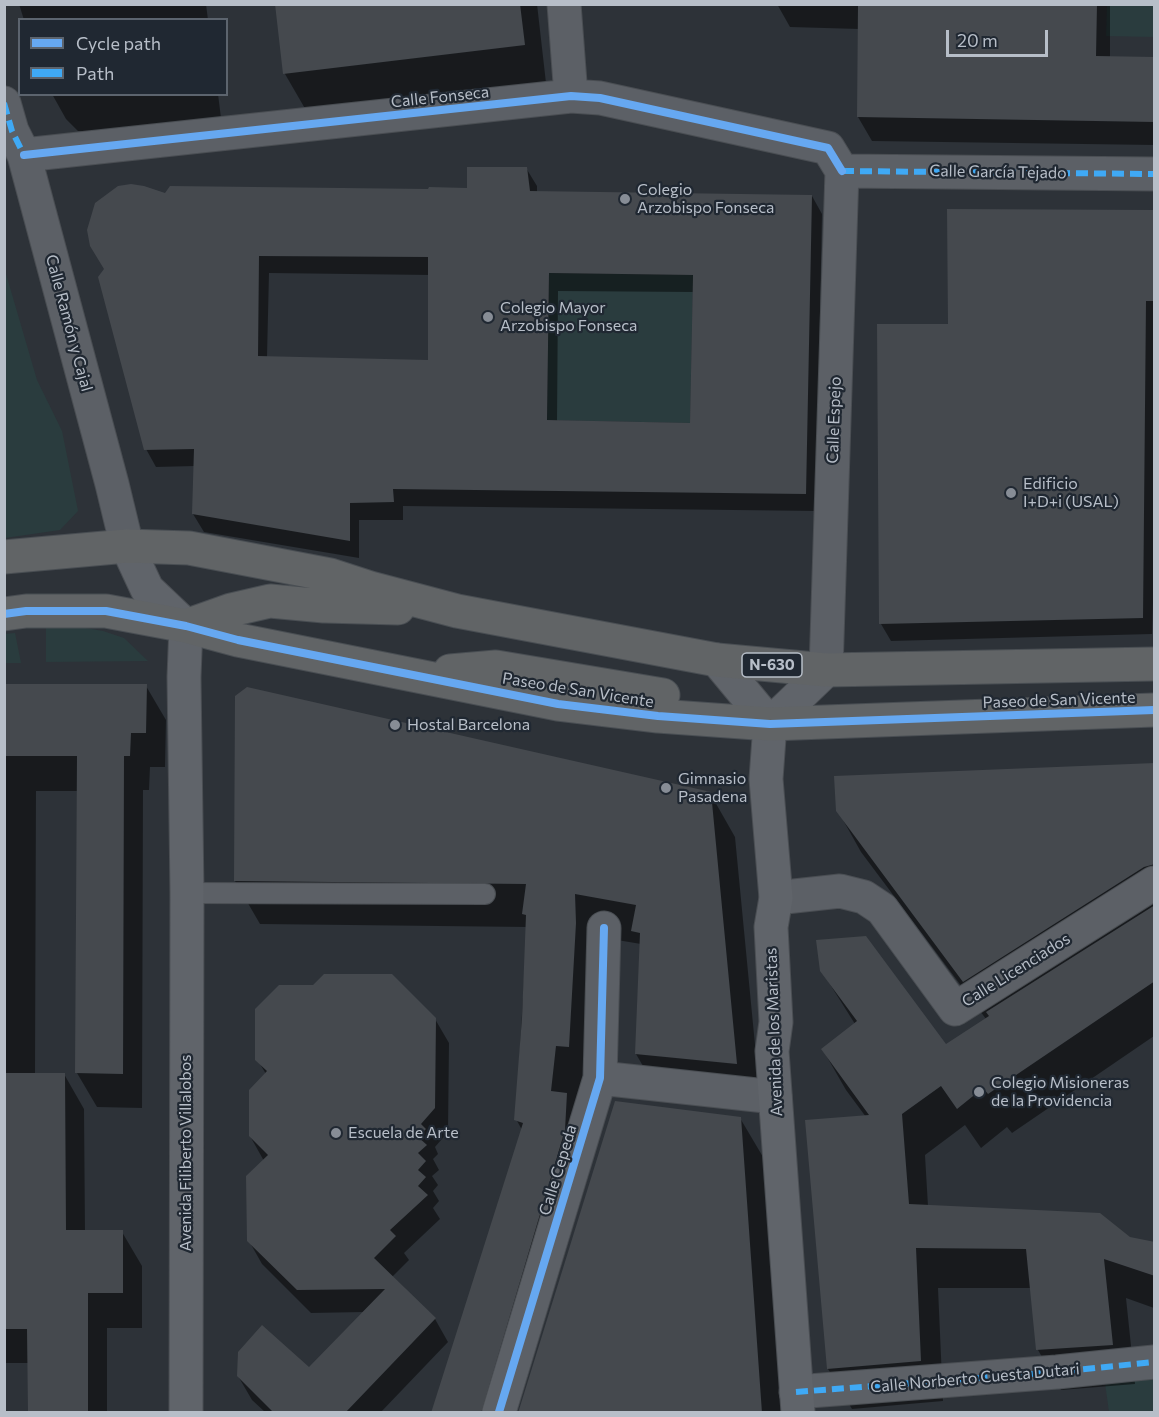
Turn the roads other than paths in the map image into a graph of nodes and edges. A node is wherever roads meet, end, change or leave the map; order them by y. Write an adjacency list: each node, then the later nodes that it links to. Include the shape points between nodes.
1 (564, 4): 2 (street)
2 (571, 96): 4 (street, Calle Fonseca); 5 (street, Calle Fonseca, via 600,98 828,148)
3 (4, 103): 4 (street, Calle Ramón y Cajal)
4 (24, 155): 7 (street, Calle Ramón y Cajal)
5 (842, 171): 6 (street, Calle García Tejado); 14 (street, Calle Espejo)
6 (1155, 174)
7 (127, 546): 8 (highway, Paseo de San Vicente); 9 (highway, Paseo de San Vicente, via 189,548 330,574); 11 (main road, via 147,589)
8 (4, 557)
9 (457, 611): 11 (highway, Paseo de San Vicente, via 270,601); 12 (highway, Paseo de San Vicente)
10 (4, 614): 11 (highway, Paseo de San Vicente, via 105,611)
11 (186, 626): 16 (highway, Paseo de San Vicente, via 238,640 581,707 658,717); 18 (main road, Avenida Filiberto Villalobos)
12 (717, 660): 14 (highway, Paseo de San Vicente / N-630); 16 (main road)
13 (1155, 664): 14 (highway, Paseo de San Vicente)
14 (826, 670): 16 (main road)
15 (1155, 710): 16 (highway, Paseo de San Vicente)
16 (770, 711): 20 (main road, Avenida de los Maristas, via 766,779)
17 (1155, 883): 20 (street, Calle Licenciados, via 955,1009 882,909 864,897 840,891)
18 (187, 893): 19 (lane); 26 (main road, Avenida Filiberto Villalobos)
19 (485, 894)
20 (776, 898): 23 (main road, Avenida de los Maristas, via 771,927)
21 (604, 928): 22 (street, Calle Cepeda)
22 (600, 1078): 23 (street); 27 (street, Calle Cepeda)
23 (775, 1097): 25 (main road, Avenida de los Maristas)
24 (1155, 1362): 25 (street, Calle Norberto Cuesta Dutari)
25 (797, 1402)
26 (186, 1413)
27 (499, 1413)

